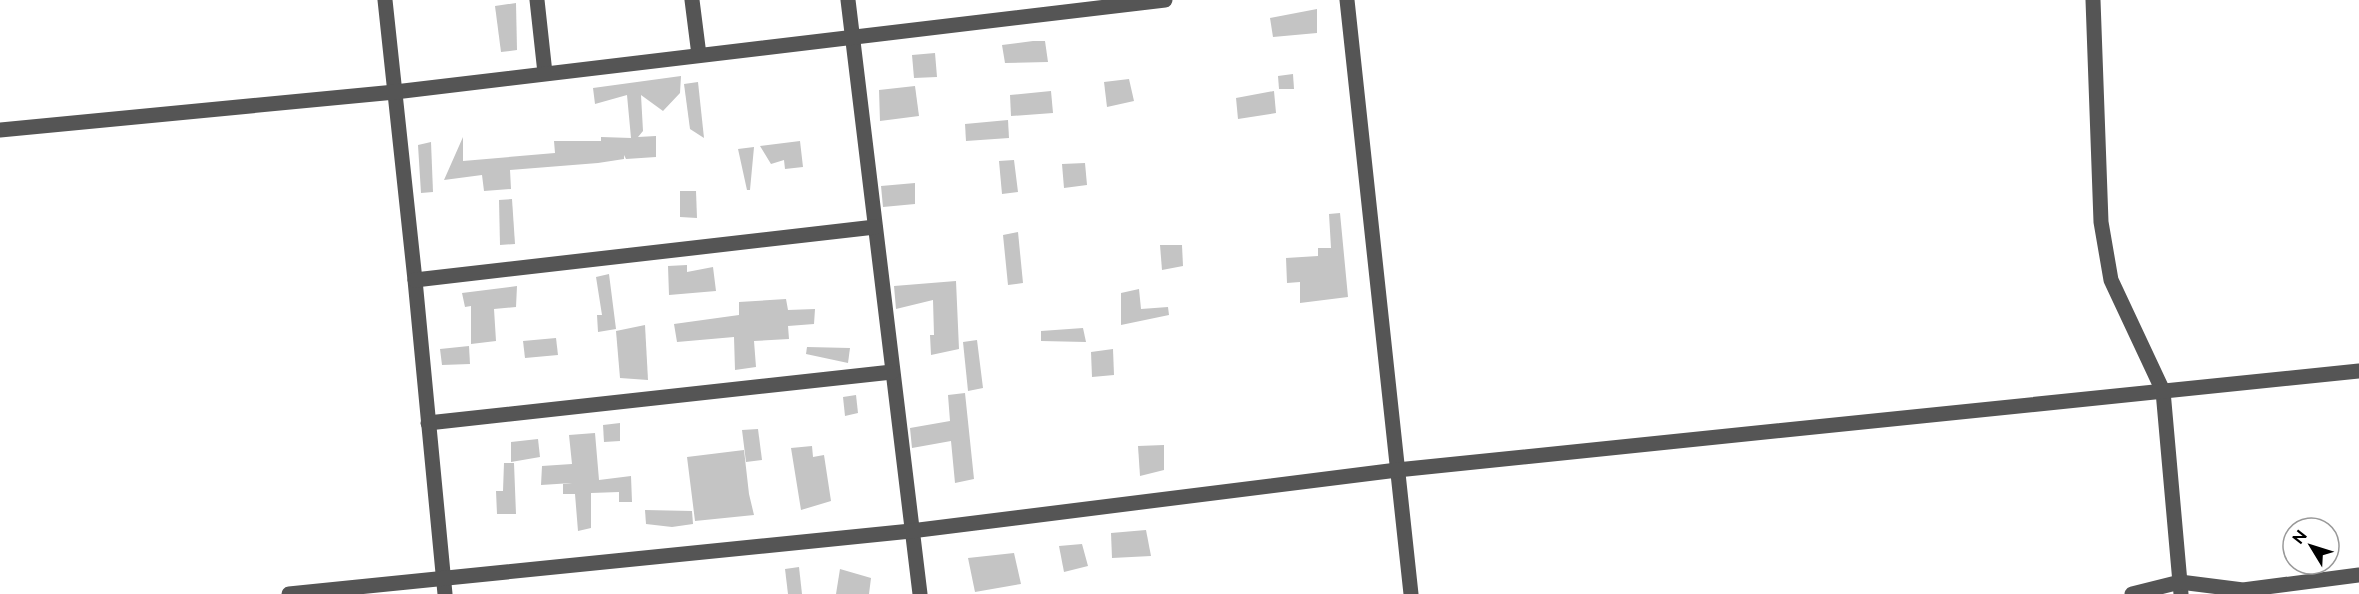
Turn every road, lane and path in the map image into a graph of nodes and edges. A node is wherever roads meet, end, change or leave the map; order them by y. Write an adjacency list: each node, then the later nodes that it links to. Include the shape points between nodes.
1 (385, 0): 11 (street)
2 (537, 0): 10 (street)
3 (692, 0): 9 (street)
4 (848, 0): 8 (street)
5 (1165, 0): 8 (street)
6 (1347, 0): 19 (street)
7 (2093, 0): 17 (street, via 2101,222 2111,280)
8 (852, 38): 9 (street); 13 (street)
9 (699, 56): 10 (street)
10 (545, 73): 11 (street)
11 (395, 92): 12 (street); 14 (street)
12 (0, 130)
13 (875, 227): 14 (street); 16 (street)
14 (415, 280): 18 (street)
15 (2359, 371): 17 (street)
16 (892, 372): 18 (street); 20 (street)
17 (2163, 391): 19 (street); 23 (street)
18 (428, 423): 22 (street)
19 (1397, 470): 20 (street); 26 (street)
20 (911, 531): 22 (street); 25 (street)
21 (2359, 575): 23 (street, via 2243,590)
22 (444, 587): 24 (street)
23 (2181, 588): 27 (street)
24 (289, 594)
25 (920, 594)
26 (1411, 594)
27 (2132, 594)

